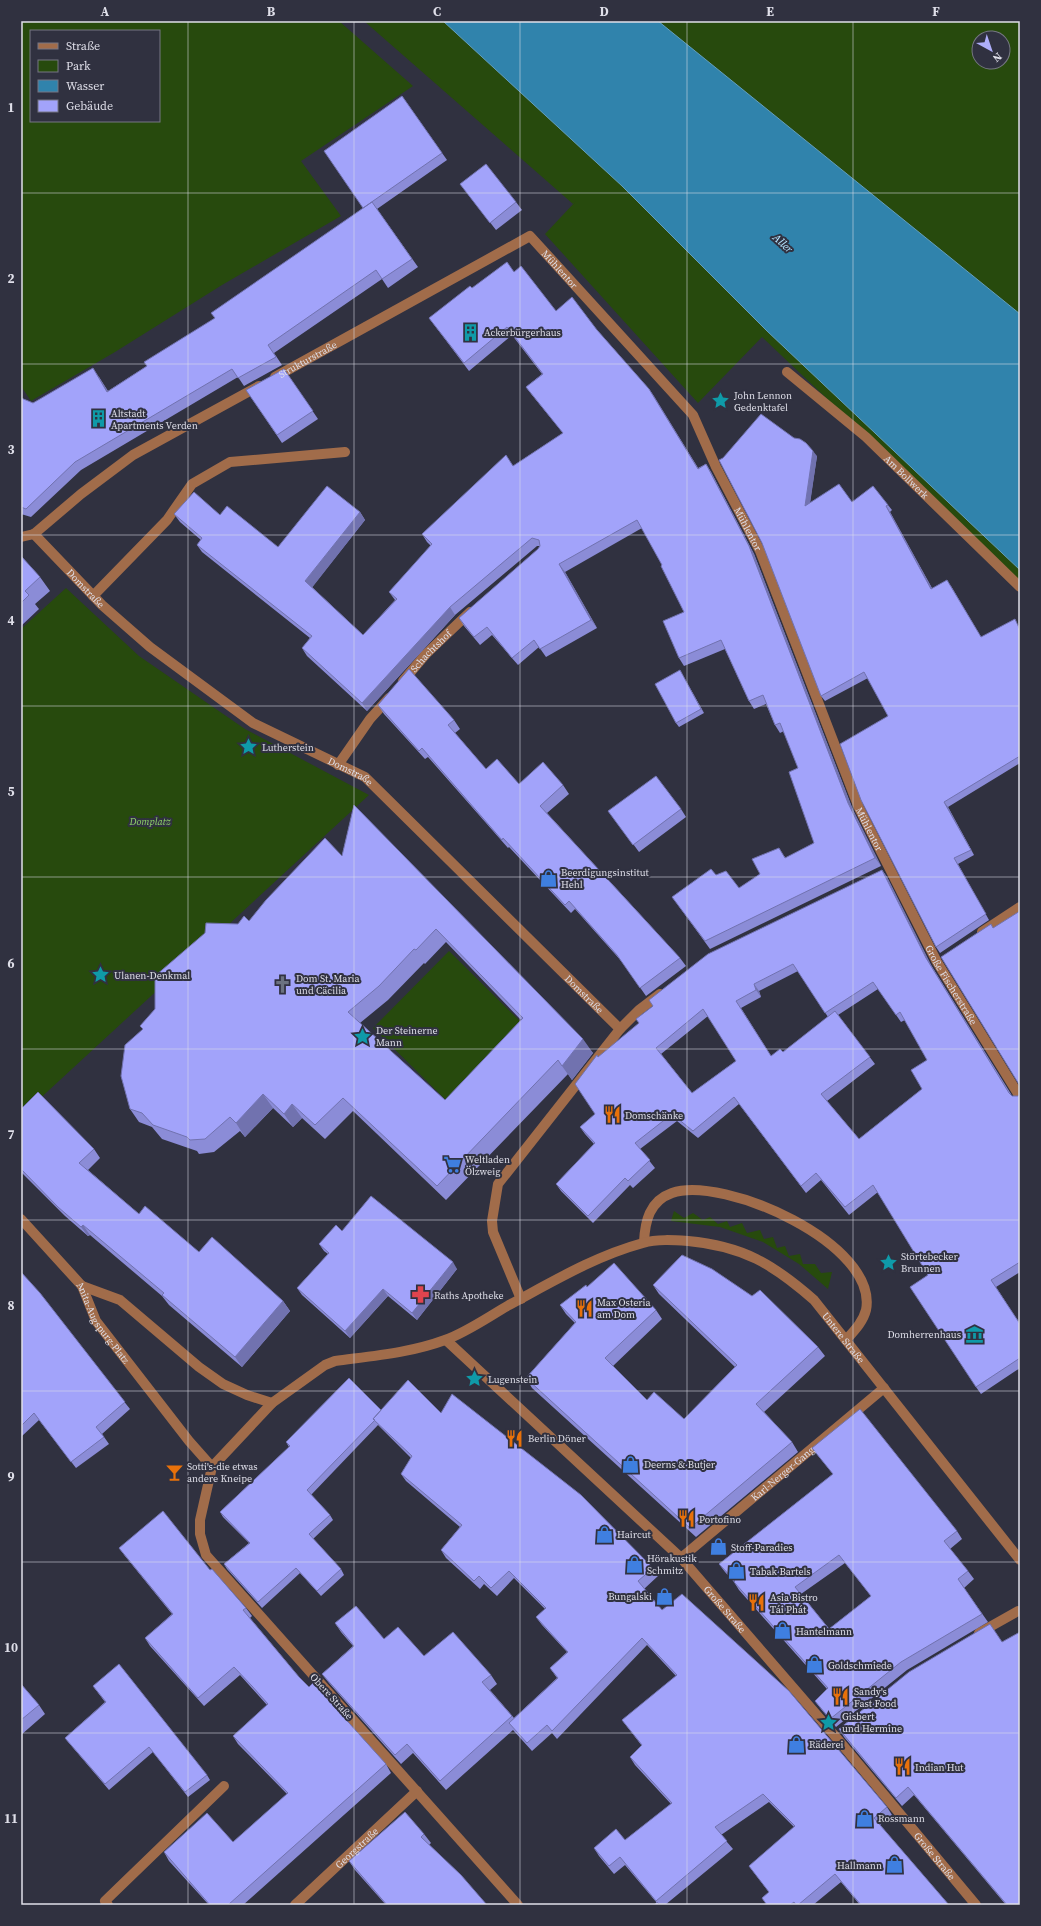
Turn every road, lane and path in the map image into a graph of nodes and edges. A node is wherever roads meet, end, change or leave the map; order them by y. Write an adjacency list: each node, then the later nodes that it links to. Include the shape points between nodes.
1 (530, 236): 4 (street, Strukturstraße, via 133,455); 10 (street, Mühlentor, via 693,415 716,467 760,551)
2 (787, 372): 6 (street, Am Bollwerk, via 866,437)
3 (345, 452): 7 (street, via 230,462 192,484 167,520)
4 (34, 534): 5 (street); 7 (street, Domstraße)
5 (21, 537)
6 (1020, 587)
7 (93, 596): 9 (street, Domstraße, via 150,647 253,722)
8 (476, 606): 9 (street, Schachtshof, via 426,654 370,719)
9 (338, 765): 14 (street, Domstraße, via 365,777)
10 (885, 870): 15 (street, Große Fischerstraße)
11 (1020, 907): 12 (street)
12 (975, 937)
13 (668, 988): 14 (street, via 639,1010)
14 (620, 1029): 19 (street, via 498,1184 492,1221 493,1232)
15 (1020, 1097)
16 (21, 1219): 18 (street)
17 (644, 1242): 19 (street, Untere Straße, via 596,1259); 21 (street, Untere Straße, via 671,1239 707,1242 742,1251 768,1263 814,1300); 21 (street, via 645,1223 650,1211 660,1200 672,1193 694,1190 716,1193 777,1211 827,1242 847,1259 858,1273 865,1290 866,1309 860,1323)
18 (82, 1286): 23 (street, Anita-Augspurg-Platz, via 120,1300 223,1384); 24 (street, Anita-Augspurg-Platz, via 96,1322)
19 (520, 1299): 20 (street)
20 (446, 1340): 23 (street, via 412,1350 335,1361 325,1365); 25 (street, Große Straße)
21 (846, 1340): 22 (street, Untere Straße)
22 (884, 1388): 25 (street, Karl-Nerger-Gang); 26 (street, Untere Straße)
23 (272, 1403): 24 (street)
24 (212, 1467): 30 (street, Obere Straße, via 200,1520 200,1534 206,1555)
25 (681, 1558): 34 (street, Große Straße, via 838,1734)
26 (1020, 1560)
27 (1018, 1610): 28 (street)
28 (969, 1639)
29 (224, 1786): 31 (street, via 105,1901)
30 (417, 1791): 32 (street, Georgstraße); 33 (street, Obere Straße)
31 (108, 1905)
32 (295, 1905)
33 (518, 1905)
34 (976, 1905)

